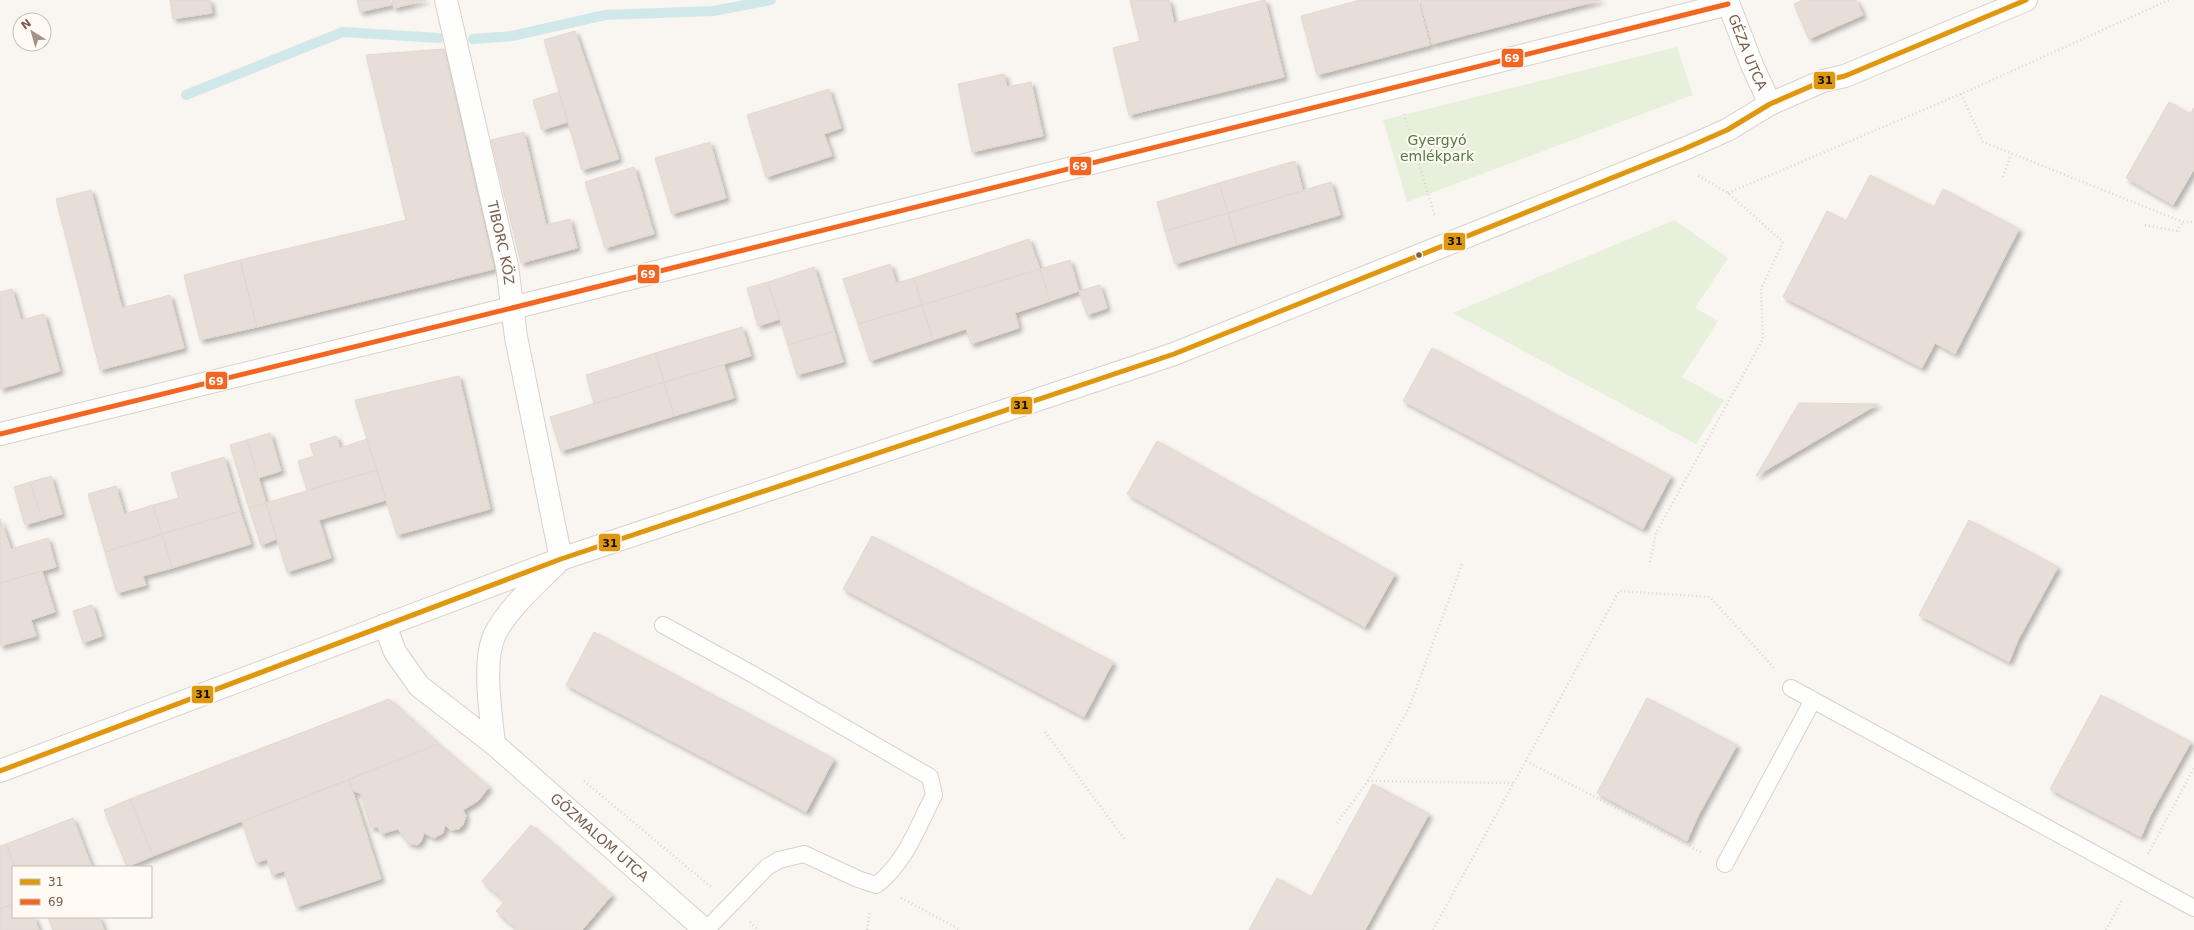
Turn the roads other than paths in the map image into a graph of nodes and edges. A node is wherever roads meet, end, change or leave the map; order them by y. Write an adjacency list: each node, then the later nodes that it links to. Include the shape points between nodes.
1 (446, 0): 5 (street, TIBORC KÖZ, via 507,266)
2 (2026, 0): 4 (street, via 1845,76 1823,81)
3 (1727, 2): 4 (street, GÉZA UTCA); 5 (street)
4 (1770, 104): 7 (street, via 1728,130 1174,354)
5 (512, 308): 6 (street); 7 (street, TIBORC KÖZ)
6 (0, 434)
7 (561, 559): 8 (street); 12 (street, via 512,609 495,635 490,657 488,692)
8 (385, 625): 12 (street, GŐZMALOM UTCA, via 395,652 418,686); 13 (street)
9 (663, 625): 16 (lane, via 930,777 934,795 900,861 888,876 876,885 804,854 780,860 767,867)
10 (1791, 688): 11 (lane)
11 (1814, 700): 14 (lane); 15 (lane)
12 (494, 744): 16 (street, GŐZMALOM UTCA)
13 (0, 771)
14 (1725, 864)
15 (2194, 908)
16 (706, 930)

